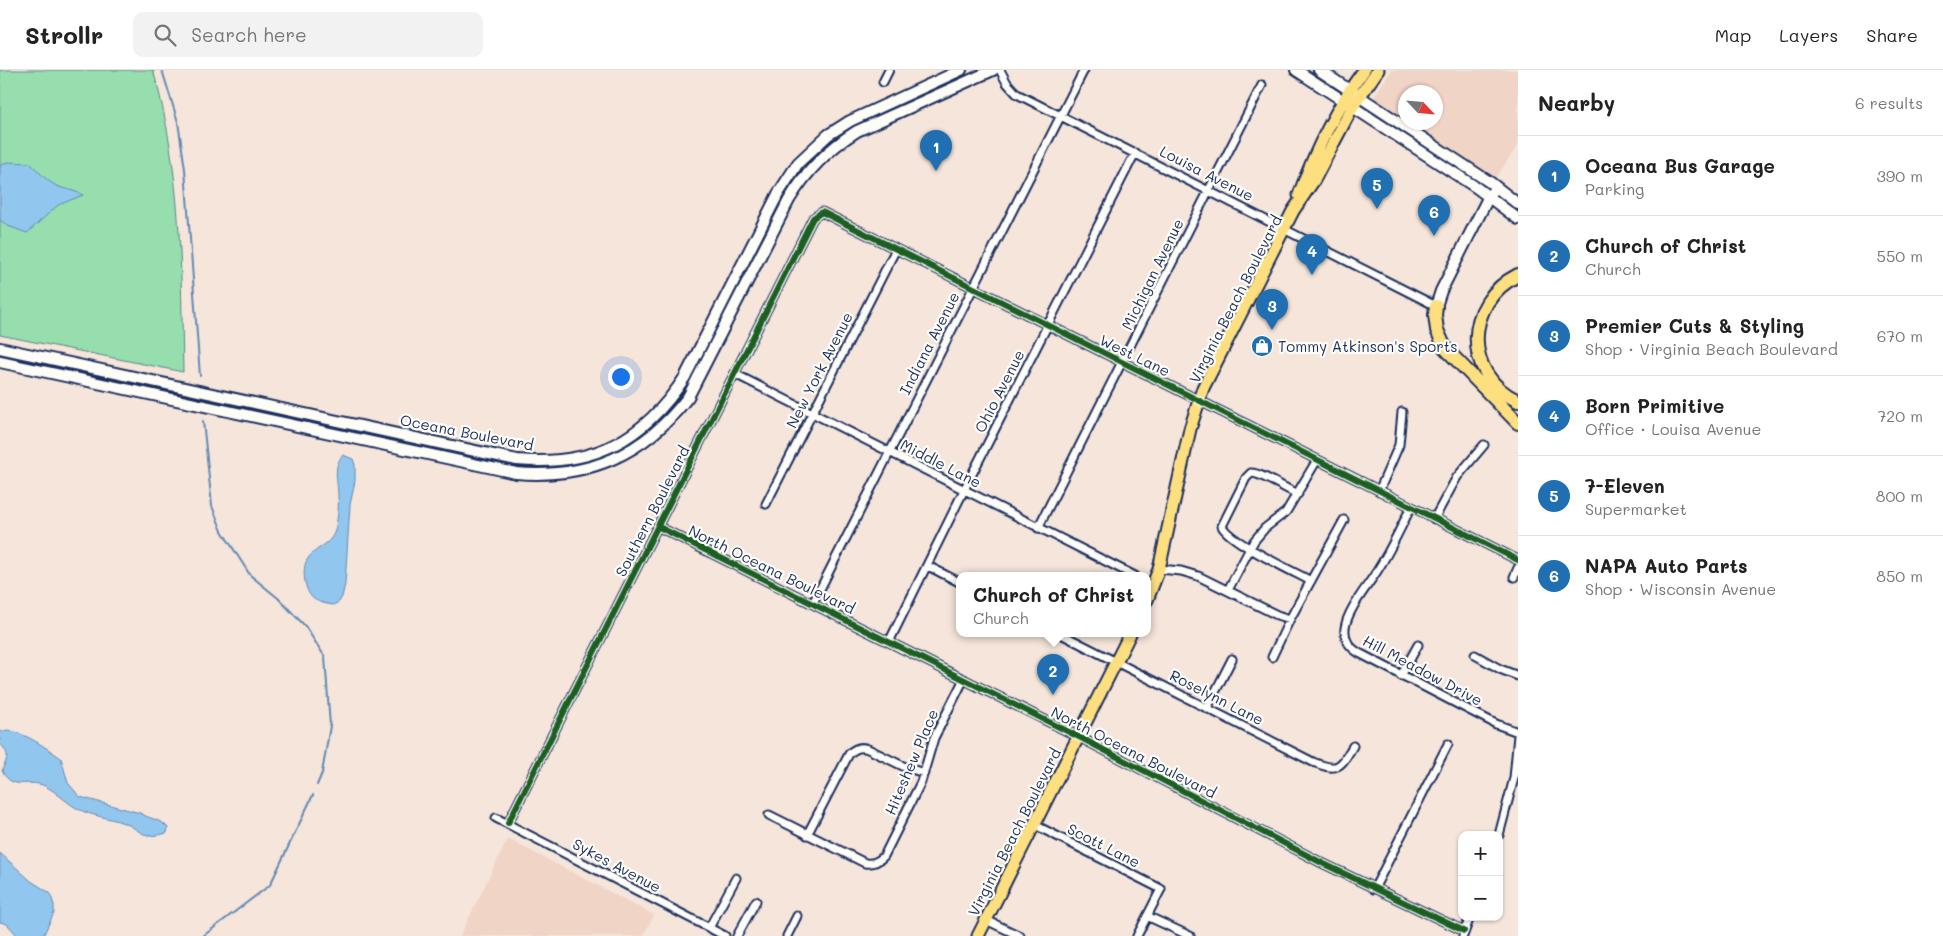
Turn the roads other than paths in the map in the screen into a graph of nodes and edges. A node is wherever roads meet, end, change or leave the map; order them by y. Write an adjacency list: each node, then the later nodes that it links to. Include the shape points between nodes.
1 (889, 70): 10 (street)
2 (961, 70): 40 (main road, Oceana Boulevard, via 850,121 828,134 798,164 778,194 673,396 641,428)
3 (993, 70): 42 (main road, via 857,131 820,158 789,200 688,397 651,436)
4 (1000, 70): 13 (street, Louisa Avenue, via 1017,94)
5 (1084, 70): 13 (street, Indiana Avenue)
6 (1296, 70): 12 (main road)
7 (1319, 70): 12 (main road)
8 (1364, 70): 12 (main road, Virginia Beach Boulevard)
9 (1378, 70): 12 (main road, Virginia Beach Boulevard)
10 (883, 82)
11 (1262, 85): 16 (street, Michigan Avenue)
12 (1352, 98): 15 (main road); 17 (main road); 21 (main road, Virginia Beach Boulevard, via 1310,166)
13 (1061, 116): 14 (street, Louisa Avenue); 24 (street, Indiana Avenue)
14 (1135, 154): 16 (street, Louisa Avenue); 26 (street, Ohio Avenue)
15 (1497, 187): 17 (main road); 18 (main road)
16 (1208, 191): 21 (street, Louisa Avenue); 29 (street, Michigan Avenue)
17 (1489, 196): 20 (main road); 25 (main road)
18 (1518, 204)
19 (822, 212): 22 (street, West Lane); 30 (street, Southern Boulevard, via 813,218)
20 (1518, 219)
21 (1283, 230): 25 (street, Louisa Avenue); 31 (main road, Virginia Beach Boulevard)
22 (896, 249): 24 (street, West Lane); 34 (street, New York Avenue)
23 (1518, 275): 32 (highway, via 1500,286 1487,301 1479,319 1477,341 1481,361 1490,379)
24 (973, 288): 26 (street, West Lane); 39 (street, Indiana Avenue)
25 (1436, 306): 35 (highway, via 1437,330 1445,348)
26 (1048, 325): 29 (street, West Lane); 43 (street, Ohio Avenue)
27 (0, 348): 36 (main road, Oceana Boulevard)
28 (0, 362): 37 (main road, Oceana Boulevard)
29 (1123, 362): 31 (street, West Lane); 51 (street, Michigan Avenue)
30 (735, 374): 34 (street, Middle Lane); 50 (street, Southern Boulevard)
31 (1198, 400): 41 (street, West Lane); 56 (main road, Virginia Beach Boulevard)
32 (1518, 401)
33 (1402, 412): 44 (street, via 1397,450)
34 (813, 414): 39 (street, Middle Lane); 46 (street, New York Avenue)
35 (1518, 422)
36 (383, 431): 37 (main road); 40 (main road, Oceana Boulevard, via 533,462 562,461)
37 (380, 443): 42 (main road, Oceana Boulevard, via 516,473 573,472)
38 (1484, 446): 48 (street, via 1457,477)
39 (889, 452): 43 (street, Middle Lane); 63 (street, Indiana Avenue)
40 (596, 453): 42 (main road)
41 (1318, 460): 44 (street, West Lane); 45 (street)
42 (600, 465)
43 (964, 490): 51 (street, Middle Lane); 54 (street, Ohio Avenue)
44 (1379, 490): 47 (street, West Lane)
45 (1298, 494): 52 (street, via 1286,512 1259,534); 52 (street, via 1258,473 1247,475 1222,526)
46 (766, 504)
47 (1411, 507): 48 (street, West Lane); 73 (street, Hill Meadow Drive, via 1345,628 1346,640 1353,649)
48 (1434, 518): 53 (street, West Lane)
49 (1344, 520): 60 (street)
50 (659, 527): 63 (street, North Oceana Boulevard); 84 (street, Southern Boulevard)
51 (1038, 528): 57 (street, Middle Lane)
52 (1250, 548): 60 (street); 62 (street)
53 (1518, 560)
54 (928, 566): 59 (street); 67 (street, Ohio Avenue)
55 (1518, 568): 58 (street)
56 (1159, 569): 61 (main road, Virginia Beach Boulevard); 62 (street, via 1188,572)
57 (1127, 572)
58 (1514, 577)
59 (956, 580)
60 (1311, 581): 64 (street)
61 (1151, 582)
62 (1228, 590): 64 (street)
63 (814, 604): 67 (street, North Oceana Boulevard)
64 (1290, 620): 70 (street)
65 (1067, 637): 72 (street, Roselynn Lane)
66 (1128, 637): 72 (main road, Virginia Beach Boulevard)
67 (889, 642): 75 (street, North Oceana Boulevard)
68 (1418, 645): 73 (street)
69 (1474, 655): 74 (street)
70 (1272, 657)
71 (1232, 659): 76 (street)
72 (1116, 662): 76 (street, Roselynn Lane); 78 (main road, Virginia Beach Boulevard)
73 (1401, 676): 77 (street, Hill Meadow Drive)
74 (1518, 676)
75 (964, 679): 78 (street, North Oceana Boulevard); 81 (street, Hiteshew Place, via 934,738)
76 (1207, 708): 80 (street, Roselynn Lane, via 1328,768 1340,765)
77 (1518, 733): 86 (street, via 1514,778)
78 (1079, 737): 85 (main road, Virginia Beach Boulevard); 89 (street, North Oceana Boulevard)
79 (1448, 744): 89 (street)
80 (1353, 746)
81 (924, 773): 87 (street, via 864,747 855,749); 87 (street, Hiteshew Place, via 880,860 865,863)
82 (769, 815): 87 (street)
83 (496, 818): 84 (street, Sykes Avenue)
84 (508, 823): 95 (street, Sykes Avenue)
85 (1034, 825): 92 (street, Scott Lane, via 1161,889); 93 (main road, Virginia Beach Boulevard)
86 (1500, 831)
87 (808, 835)
88 (736, 878): 95 (street)
89 (1374, 889): 96 (street, North Oceana Boulevard)
90 (756, 902): 98 (street)
91 (796, 916): 99 (street)
92 (1147, 916): 102 (street); 103 (street)
93 (986, 920): 100 (main road, Virginia Beach Boulevard); 101 (street)
94 (1469, 921): 96 (street)
95 (709, 928): 97 (street, Sykes Avenue)
96 (1464, 934)
97 (725, 936)
98 (738, 936)
99 (787, 936)
100 (978, 936)
101 (1020, 936)
102 (1137, 936)
103 (1190, 936)

